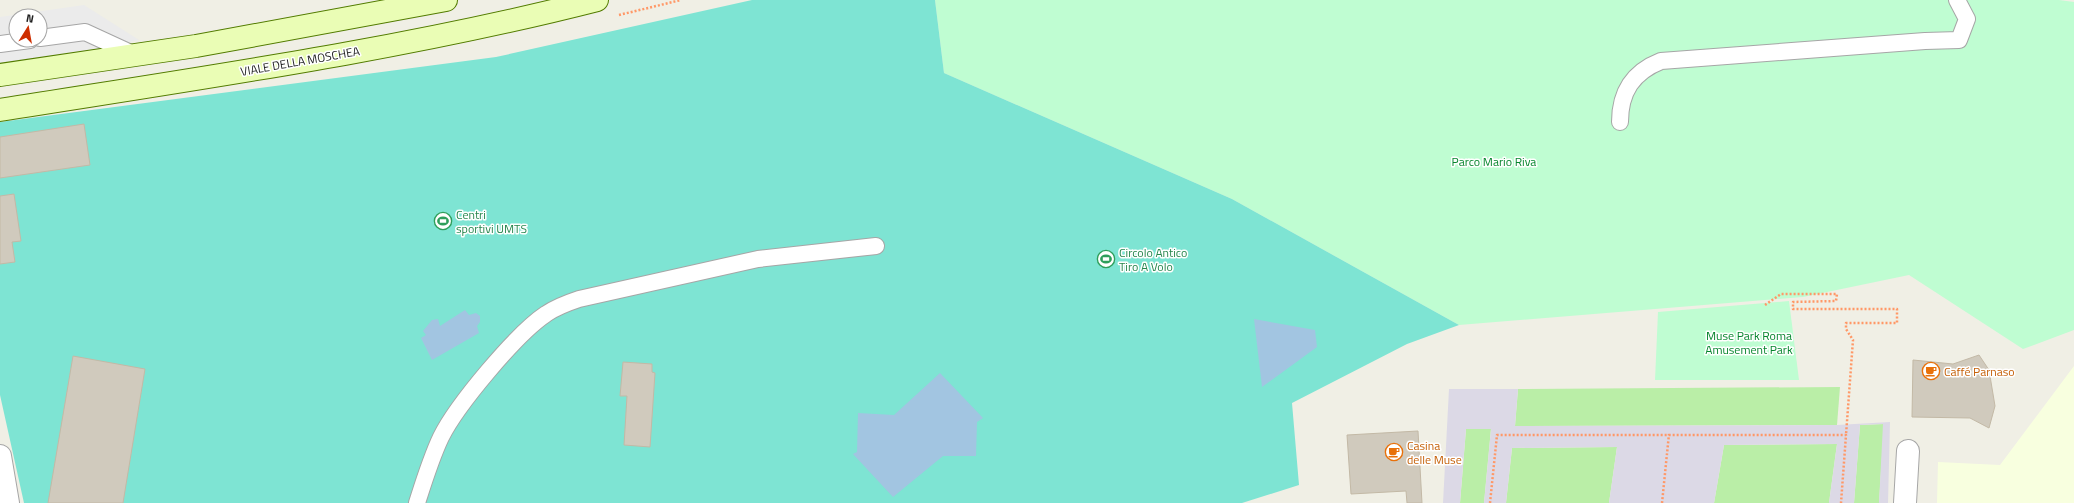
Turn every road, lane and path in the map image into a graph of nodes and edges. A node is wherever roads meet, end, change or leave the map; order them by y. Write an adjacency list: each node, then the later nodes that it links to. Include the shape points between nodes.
1 (446, 0): 5 (main road, via 312,26)
2 (597, 0): 7 (main road, VIALE DELLA MOSCHEA, via 414,41 225,75)
3 (1957, 0): 8 (lane, via 1967,19 1960,40 1661,61 1635,77 1623,98)
4 (48, 37): 5 (lane, via 85,32)
5 (135, 55): 6 (main road)
6 (0, 75)
7 (0, 110)
8 (1620, 122)
9 (876, 246): 16 (lane, via 758,258 579,299 559,306 532,325 462,406 442,436)
10 (1765, 305): 12 (path, via 1781,294 1837,294 1836,301 1793,302 1793,309 1897,309 1897,323 1846,323 1846,329 1853,340)
11 (1669, 434): 12 (path); 17 (path, via 1498,435); 18 (path)
12 (1846, 435): 19 (path)
13 (1908, 451): 20 (street)
14 (0, 456): 15 (street)
15 (8, 503)
16 (417, 503)
17 (1490, 503)
18 (1662, 503)
19 (1841, 503)
20 (1905, 503)

